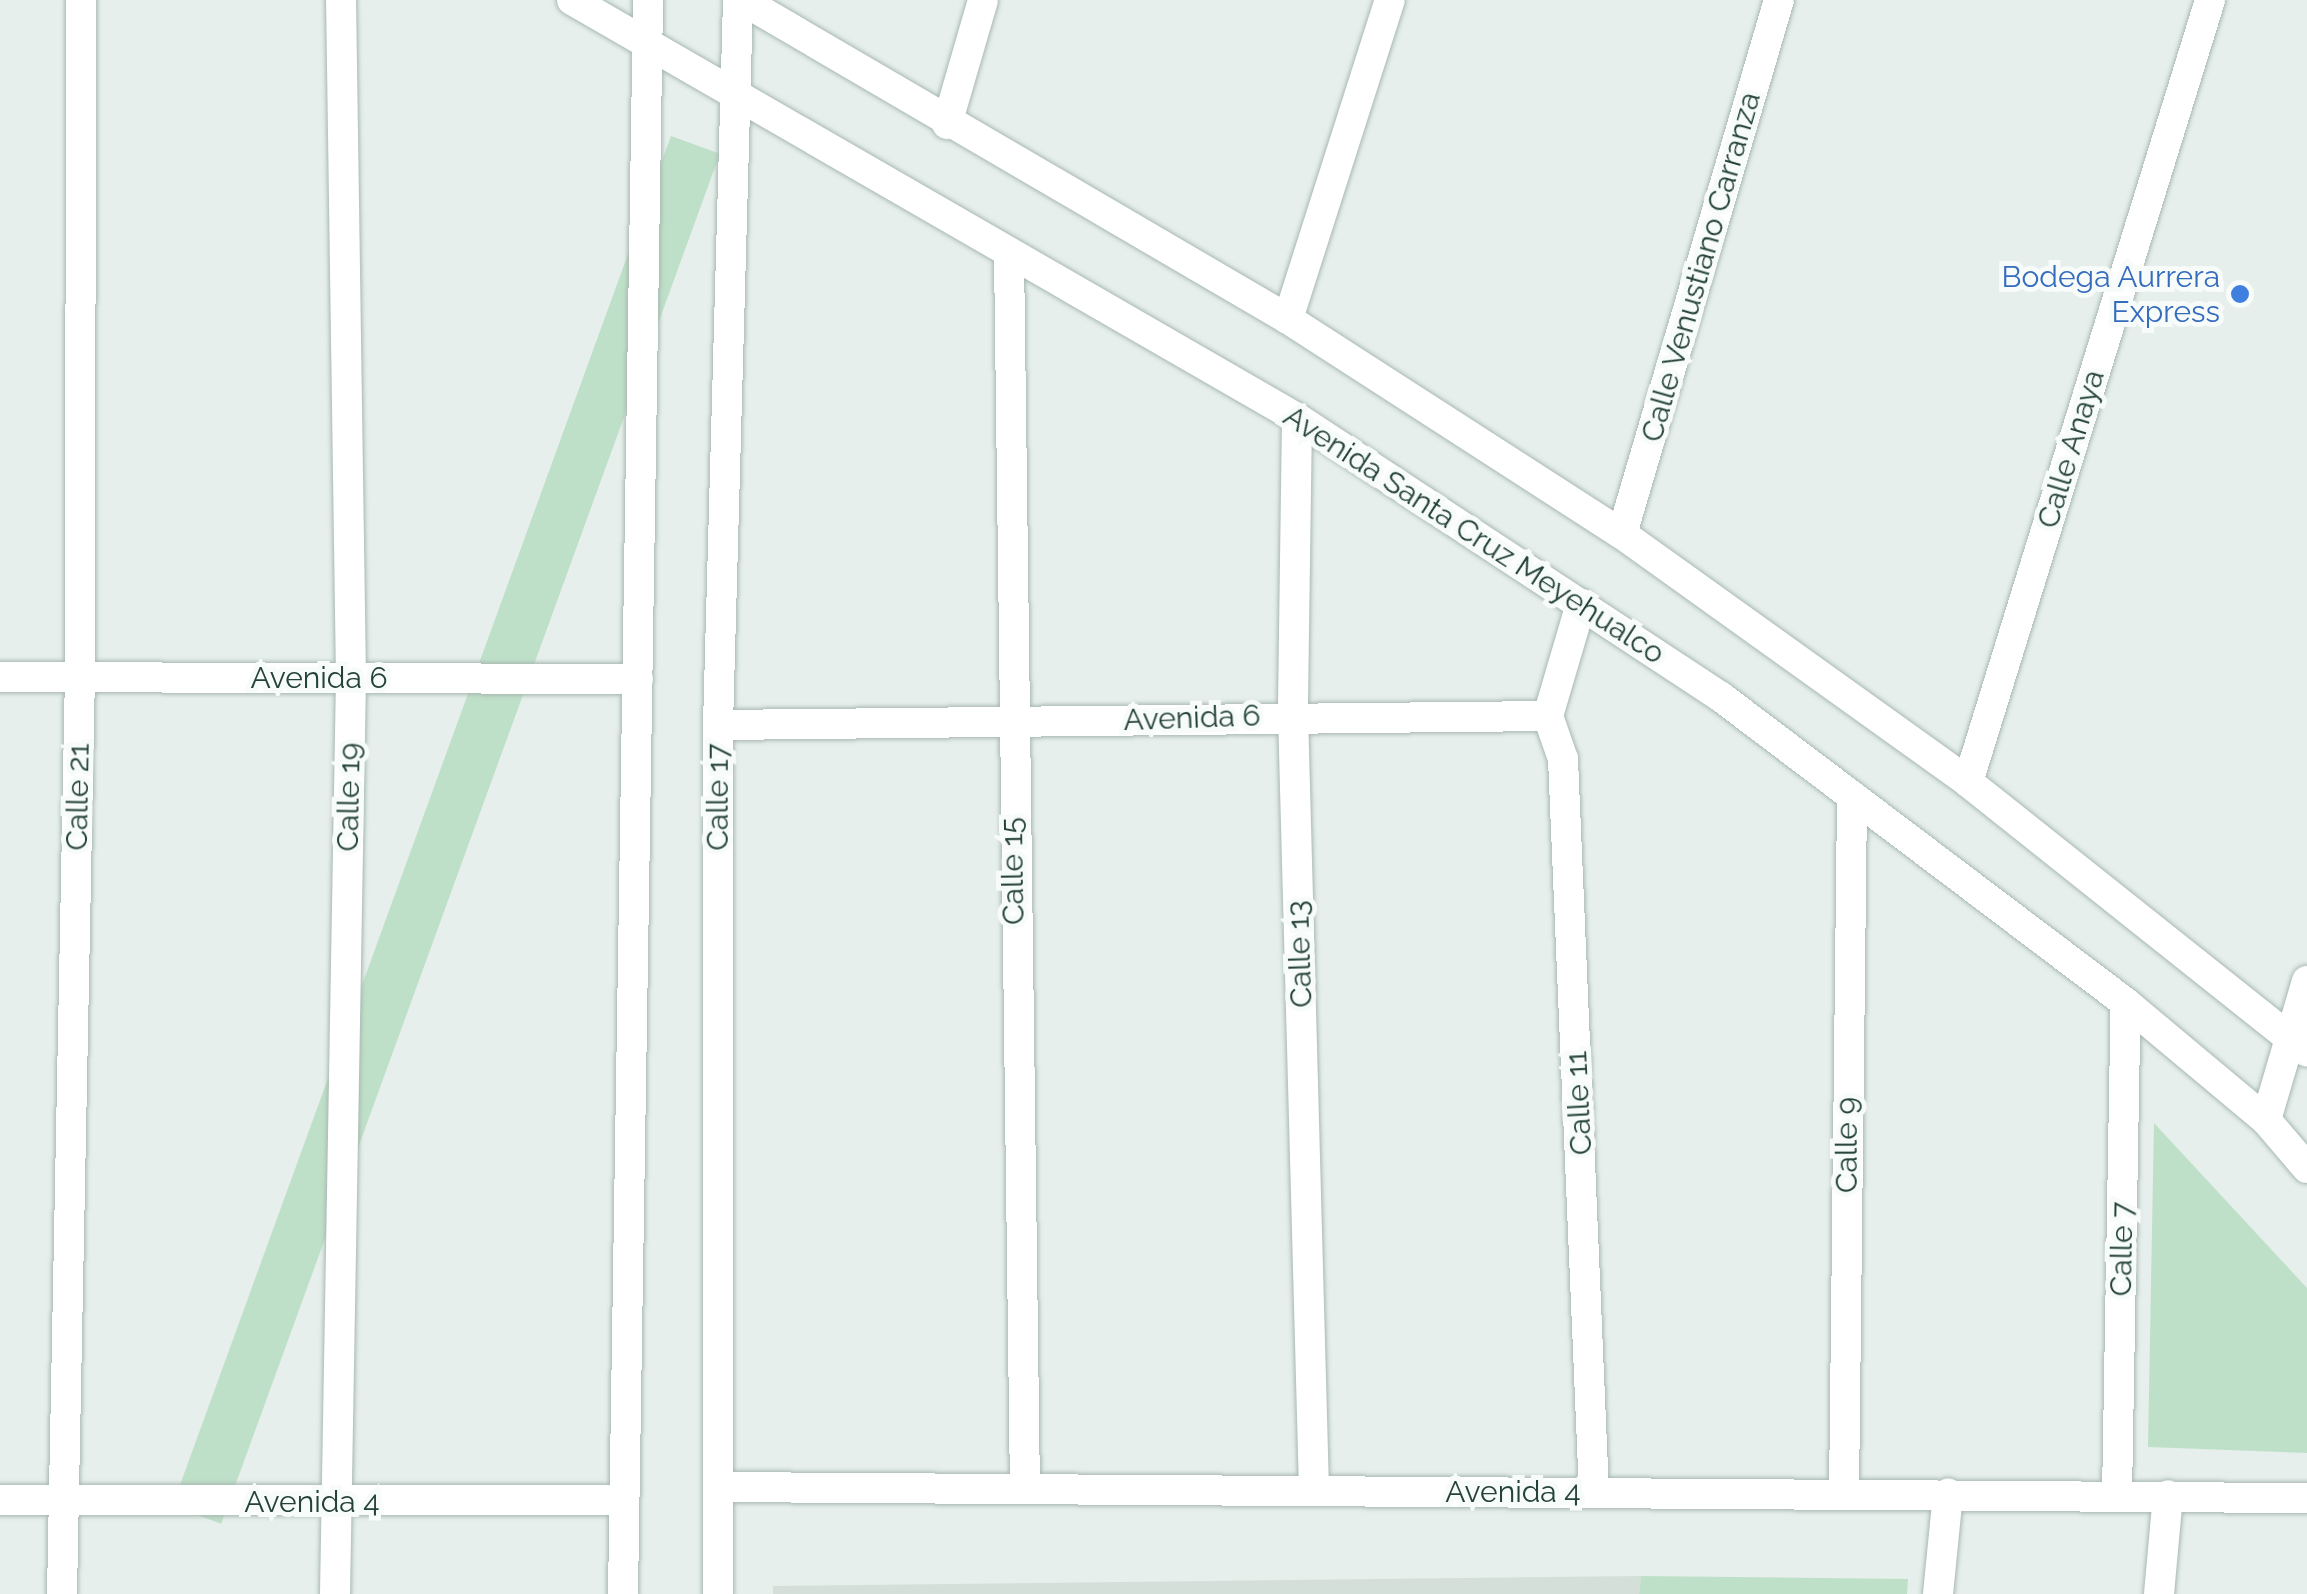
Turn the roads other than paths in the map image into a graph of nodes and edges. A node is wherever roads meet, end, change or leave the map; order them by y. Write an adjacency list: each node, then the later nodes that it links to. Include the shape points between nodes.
1 (81, 0): 19 (street, Calle 21)
2 (341, 0): 20 (street, Calle 19)
3 (572, 0): 10 (street, Avenida Santa Cruz Meyehualco)
4 (648, 0): 10 (street)
5 (740, 0): 11 (street, Calle 17); 12 (street)
6 (982, 0): 12 (street)
7 (1390, 0): 14 (street)
8 (1780, 0): 16 (street, Calle Venustiano Carranza)
9 (2210, 0): 26 (street, Calle Anaya)
10 (646, 42): 11 (street, Avenida Santa Cruz Meyehualco); 21 (street)
11 (735, 94): 13 (street, Avenida Santa Cruz Meyehualco); 24 (street, Calle 17)
12 (947, 124): 14 (street)
13 (1009, 252): 15 (street, Avenida Santa Cruz Meyehualco); 25 (street, Calle 15)
14 (1288, 319): 16 (street)
15 (1297, 418): 17 (street, Avenida Santa Cruz Meyehualco); 22 (street, Calle 13)
16 (1622, 534): 26 (street)
17 (1581, 604): 23 (street); 27 (street, Avenida Santa Cruz Meyehualco, via 1722,697)
18 (0, 677): 19 (street, Avenida 6)
19 (80, 677): 20 (street, Avenida 6); 43 (street, Calle 21)
20 (351, 679): 21 (street, Avenida 6); 45 (street, Calle 19)
21 (638, 680): 44 (street)
22 (1294, 714): 23 (street, Avenida 6); 25 (street, Avenida 6); 35 (street, Calle 13)
23 (1548, 716): 36 (street, Calle 11, via 1563,759)
24 (718, 725): 25 (street, Avenida 6); 33 (street, Calle 17)
25 (1010, 725): 34 (street, Calle 15)
26 (1968, 782): 30 (street)
27 (1852, 796): 29 (street, Avenida Santa Cruz Meyehualco); 38 (street, Calle 9)
28 (2307, 981): 30 (street)
29 (2126, 1002): 31 (street, Avenida Santa Cruz Meyehualco); 40 (street, Calle 7)
30 (2299, 1044): 31 (street)
31 (2266, 1120): 32 (street, Avenida Santa Cruz Meyehualco)
32 (2307, 1168)
33 (719, 1488): 34 (street, Avenida 4); 49 (street, Calle 17)
34 (1025, 1489): 35 (street, Avenida 4)
35 (1314, 1490): 36 (street, Avenida 4)
36 (1594, 1493): 38 (street, Avenida 4)
37 (1948, 1493): 38 (street, Avenida 4); 40 (street, Avenida 4); 50 (street)
38 (1844, 1494)
39 (2168, 1495): 40 (street, Avenida 4); 41 (street, Avenida 4); 51 (street)
40 (2118, 1496)
41 (2307, 1498)
42 (0, 1500): 43 (street, Avenida 4)
43 (64, 1500): 45 (street, Avenida 4); 46 (street, Calle 21)
44 (624, 1500): 45 (street, Avenida 4); 48 (street)
45 (336, 1502): 47 (street, Calle 19)
46 (62, 1594)
47 (335, 1594)
48 (622, 1594)
49 (718, 1594)
50 (1938, 1594)
51 (2159, 1594)

